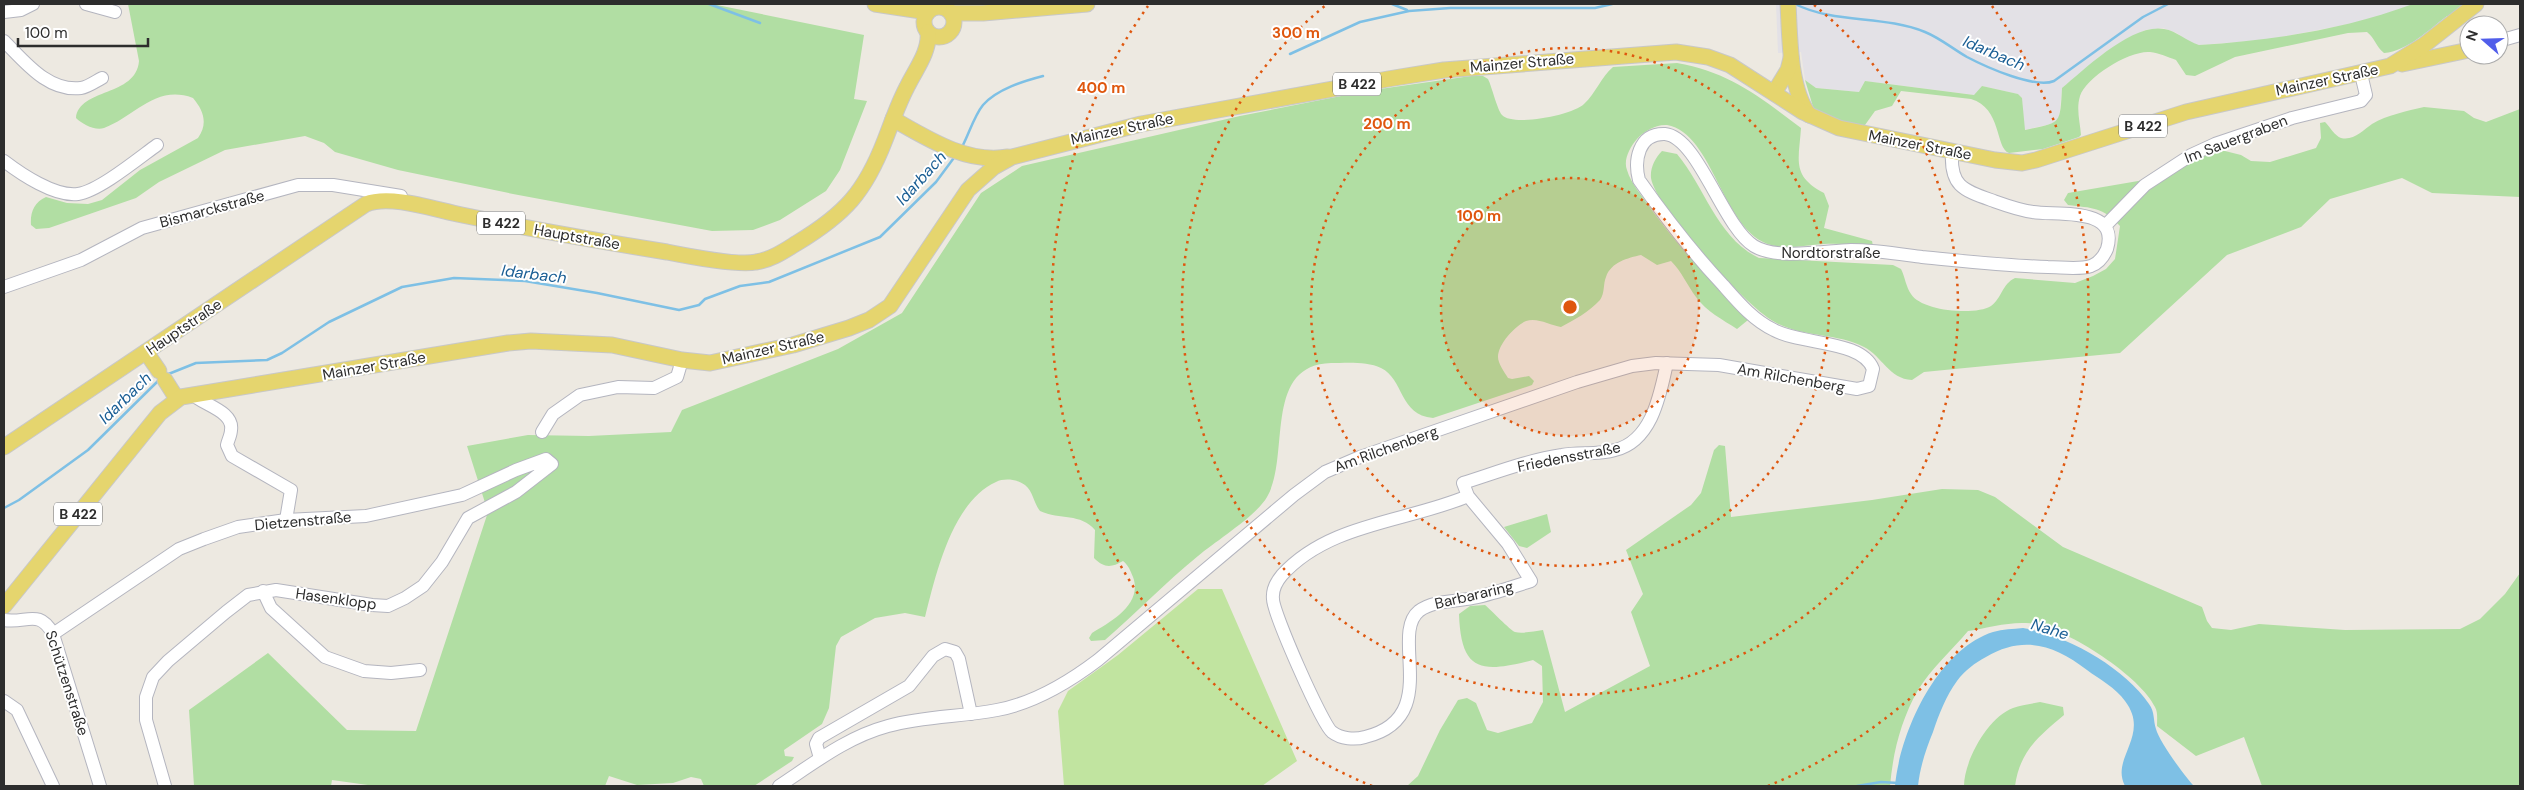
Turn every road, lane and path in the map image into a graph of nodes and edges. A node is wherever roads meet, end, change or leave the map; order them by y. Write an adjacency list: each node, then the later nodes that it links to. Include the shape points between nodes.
1 (33, 4): 7 (street, via 21,10)
2 (86, 4): 8 (street)
3 (1087, 4): 10 (main road, Hauptstraße / B 422, via 983,13)
4 (1788, 4): 12 (main road)
5 (2476, 4): 9 (main road, B 422)
6 (880, 5): 10 (main road)
7 (4, 12)
8 (115, 12)
9 (2455, 21): 13 (main road, B 422, via 2406,58); 13 (main road, via 2450,33 2451,43 2456,48 2469,50)
10 (938, 24): 19 (main road, Hauptstraße / B 422, via 930,56 915,72)
11 (4, 41): 15 (street, via 40,76 55,84 83,88)
12 (1792, 52): 16 (main road); 17 (main road, via 1788,70)
13 (2390, 66): 14 (main road, Mainzer Straße / B 422)
14 (2362, 74): 21 (main road, Mainzer Straße / B 422, via 2186,112 2028,162); 27 (street, Im Sauergraben, via 2366,95 2361,100 2284,120 2191,155 2145,185)
15 (102, 78)
16 (1795, 80): 17 (main road, via 1787,92); 18 (main road)
17 (1774, 93): 18 (main road, Mainzer Straße / B 422); 22 (main road, Mainzer Straße / B 422, via 1737,69 1708,57 1676,52 1625,54 1444,70 1388,79 1133,126)
18 (1810, 116): 21 (main road, Mainzer Straße / B 422, via 1839,128)
19 (893, 119): 23 (main road, B 422); 26 (main road, Hauptstraße / B 422, via 870,176 844,210 807,237 757,262 688,256)
20 (157, 144): 24 (street, via 98,186 78,194 62,192 29,179)
21 (1952, 152): 27 (street, via 1954,177 1968,192 2026,211 2095,218)
22 (1012, 157): 23 (main road, B 422); 25 (main road, Mainzer Straße / B 422, via 994,167)
23 (980, 159): 25 (main road, B 422)
24 (4, 161)
25 (968, 190): 30 (main road, Mainzer Straße / B 422, via 907,285 880,314 829,336 742,358 710,363)
26 (428, 208): 28 (street, Bismarckstraße, via 411,198 334,186 298,186 142,228 81,260); 29 (main road, Hauptstraße / B 422, via 384,200 366,204)
27 (2105, 226): 32 (street, Nordtorstraße, via 2107,249 2091,266 2002,266 1877,251 1771,253 1742,236 1678,139 1666,134 1648,139 1639,148 1636,158 1639,180 1690,249 1757,321 1792,338 1841,347 1862,355 1873,369)
28 (4, 287)
29 (146, 352): 34 (main road); 36 (main road, Hauptstraße / B 422)
30 (682, 360): 33 (main road, Mainzer Straße / B 422, via 612,345 532,341); 35 (street, via 677,377 654,388 618,387 580,395 553,414)
31 (1667, 364): 32 (street, Am Rilchenberg, via 1719,365 1858,389); 38 (street, Friedensstraße, via 1650,420 1641,435 1629,445 1607,452 1550,457 1463,483); 46 (street, Am Rilchenberg, via 1632,366 1577,382 1325,472 1082,672 1024,703)
32 (1869, 386)
33 (192, 394): 34 (main road, Mainzer Straße / B 422); 39 (street, via 229,418 231,429 227,446 232,456 291,490)
34 (176, 399): 41 (main road, Mainzer Straße / B 422, via 156,417)
35 (542, 432)
36 (4, 447)
37 (462, 495): 39 (street, Dietzenstraße, via 366,516); 40 (street, Hasenklopp, via 546,459 552,464 516,492 468,518 442,562 423,586 388,606 276,590)
38 (1468, 496): 38 (street, Barbararing, via 1368,526 1334,540 1302,559 1277,582 1273,606 1319,712 1332,732 1345,738 1358,738 1385,729 1403,711 1410,688 1410,624 1416,614 1432,604 1472,598 1531,581 1512,549)
39 (286, 520): 43 (street, Dietzenstraße, via 238,527 179,549)
40 (263, 592): 44 (street, Hasenklopp, via 271,608 325,657 364,671); 51 (street, Hasenklopp, via 248,595 153,677 146,697 146,720)
41 (4, 606)
42 (4, 620): 43 (street, Schützenstraße, via 41,619 47,622)
43 (53, 634): 50 (street, Schützenstraße)
44 (420, 670)
45 (4, 701): 49 (street, via 17,710)
46 (971, 714): 47 (street, Am Rilchenberg, via 887,726 857,737); 47 (street, via 959,658 955,652 945,650 933,656 909,686 819,738 816,744)
47 (820, 758): 48 (street, Am Rilchenberg)
48 (797, 774): 52 (street, Am Rilchenberg); 53 (street)
49 (53, 786)
50 (100, 786)
51 (165, 786)
52 (779, 786)
53 (790, 786)

